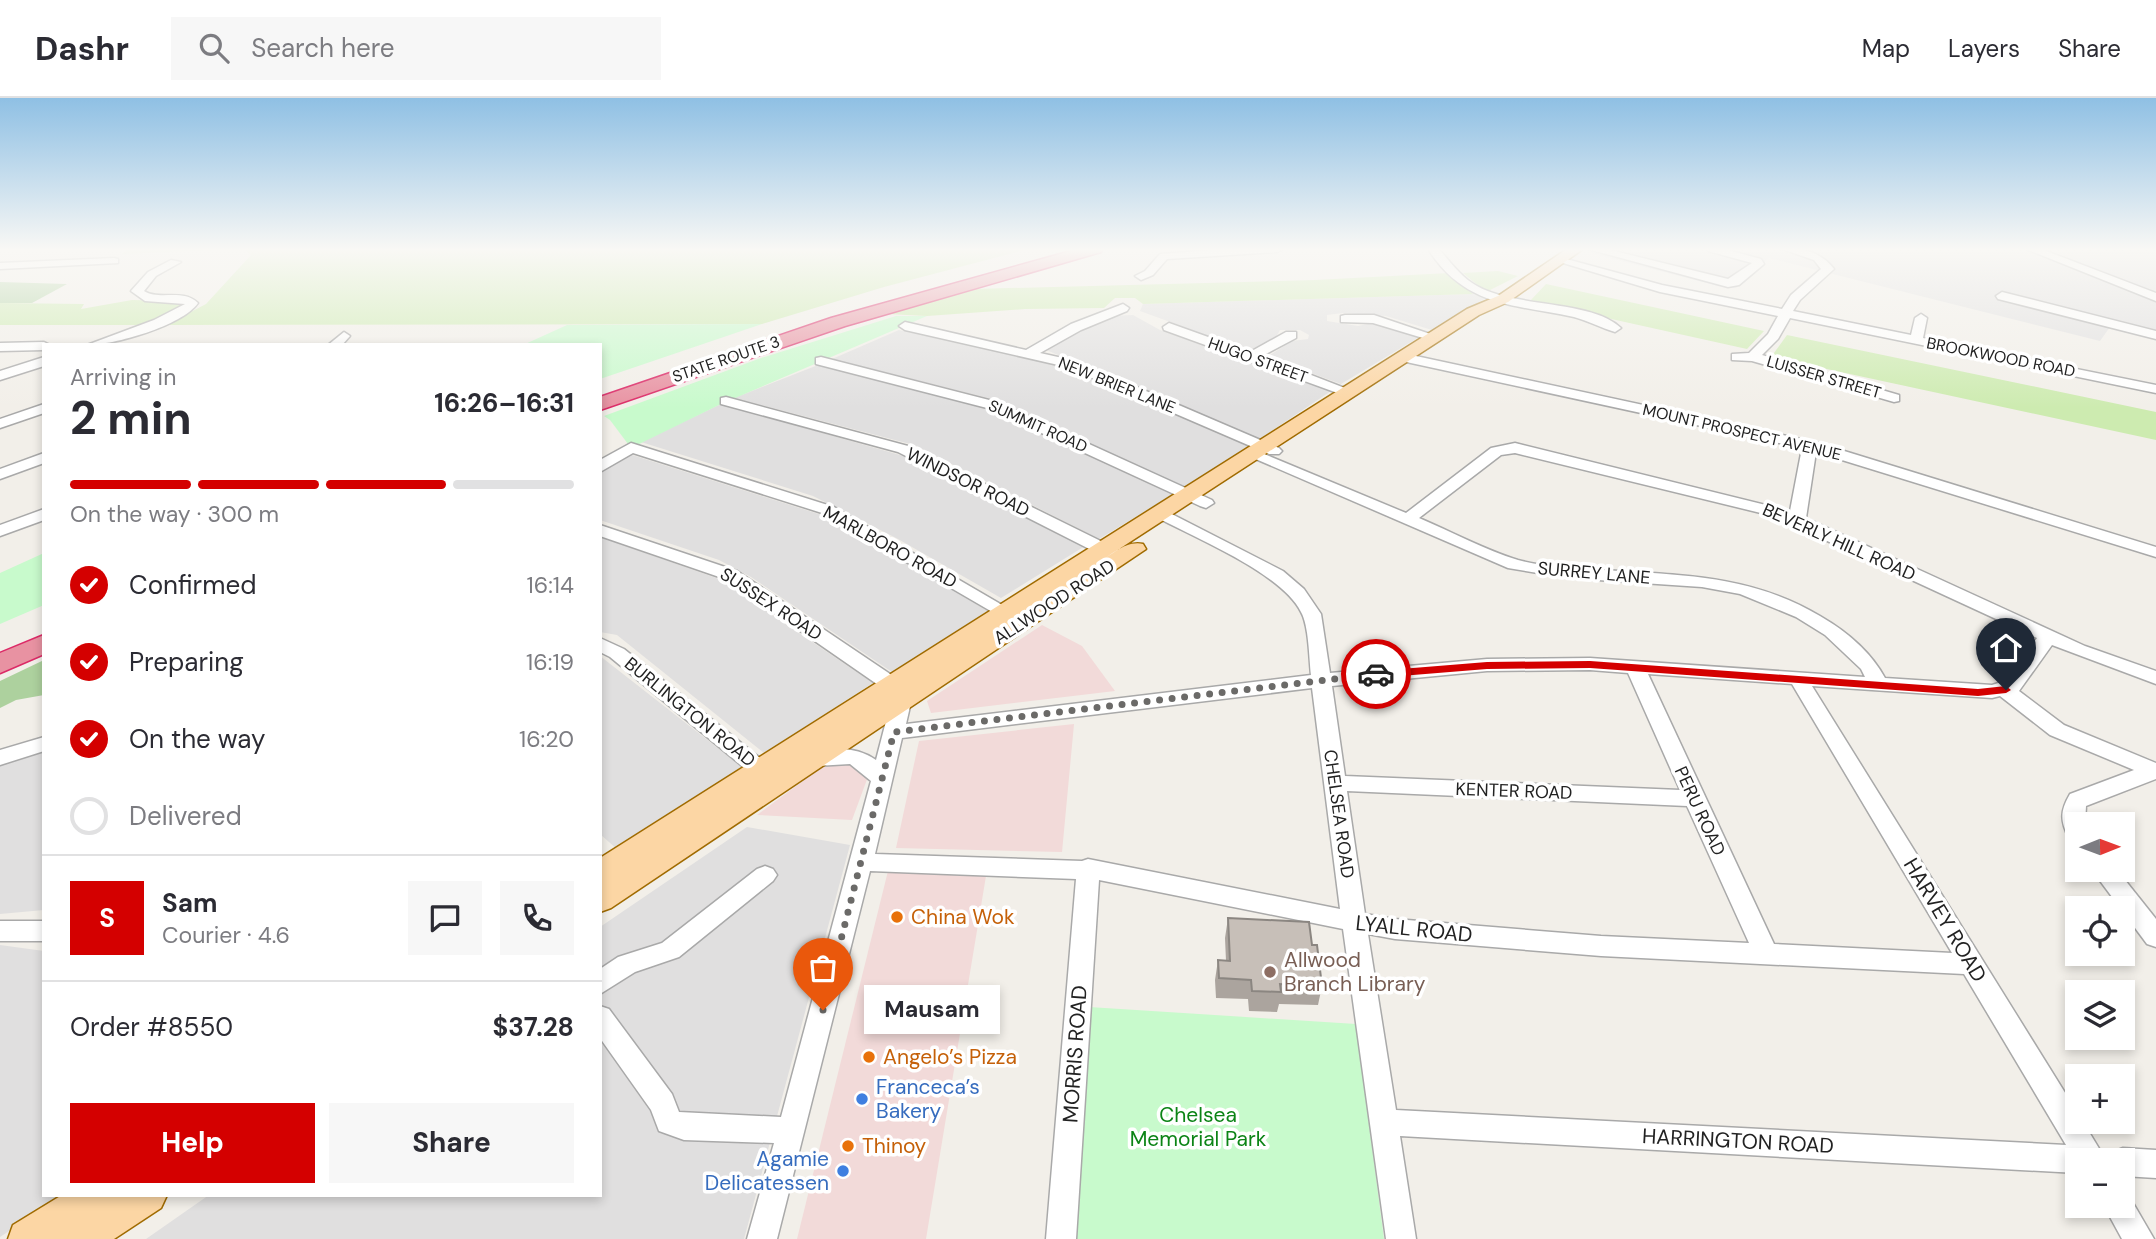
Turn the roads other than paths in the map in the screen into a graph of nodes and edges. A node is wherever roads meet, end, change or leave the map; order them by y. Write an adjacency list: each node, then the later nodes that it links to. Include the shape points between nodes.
1 (191, 302): 21 (street, via 158,323)
2 (867, 302): 32 (highway, STATE ROUTE 3)
3 (908, 302): 37 (highway, STATE ROUTE 3)
4 (1496, 302): 19 (main road, ALLWOOD ROAD)
5 (1501, 302): 28 (main road, ALLWOOD ROAD, via 1492,316)
6 (1518, 302): 16 (street)
7 (1731, 302): 11 (street, BROOKWOOD ROAD)
8 (1793, 302): 11 (street)
9 (2027, 302): 18 (street)
10 (1123, 307): 24 (street)
11 (1787, 314): 20 (street, BROOKWOOD ROAD); 27 (street)
12 (1921, 318): 20 (street)
13 (1345, 320): 19 (street, via 1374,319)
14 (905, 326): 24 (street, NEW BRIER LANE)
15 (1168, 327): 25 (street, HUGO STREET)
16 (1615, 328)
17 (1291, 335): 25 (street)
18 (2156, 335)
19 (1433, 337): 28 (main road, ALLWOOD ROAD)
20 (1916, 340): 33 (street, BROOKWOOD ROAD)
21 (99, 343)
22 (42, 346): 23 (street)
23 (0, 347)
24 (1028, 354): 41 (street, NEW BRIER LANE, via 1071,364)
25 (1251, 357): 34 (street, HUGO STREET)
26 (1737, 357): 27 (street, LUISSER STREET)
27 (1753, 357): 35 (street, LUISSER STREET)
28 (1413, 359): 34 (main road, ALLWOOD ROAD); 40 (street, MOUNT PROSPECT AVENUE); 41 (main road, ALLWOOD ROAD)
29 (821, 361): 45 (street, SUMMIT ROAD, via 992,405)
30 (42, 362): 31 (street)
31 (0, 376)
32 (602, 388)
33 (2156, 389)
34 (1348, 392): 41 (main road, ALLWOOD ROAD)
35 (1894, 398)
36 (726, 401): 53 (street, WINDSOR ROAD, via 903,449)
37 (602, 403)
38 (42, 409): 39 (street)
39 (0, 424)
40 (1810, 445): 49 (street); 52 (street, MOUNT PROSPECT AVENUE)
41 (1266, 454): 45 (main road, ALLWOOD ROAD); 48 (street, SURREY LANE)
42 (42, 459): 44 (street)
43 (602, 466): 54 (street, MARLBORO ROAD, via 631,448 828,510)
44 (0, 474)
45 (1197, 499): 47 (main road, ALLWOOD ROAD)
46 (42, 515): 50 (street)
47 (1168, 517): 53 (main road, ALLWOOD ROAD); 63 (street, CHELSEA ROAD, via 1277,575 1298,593 1312,614)
48 (1407, 520): 49 (street, BEVERLY HILL ROAD, via 1496,452 1515,448 1733,499); 65 (street, SURREY LANE, via 1529,568 1681,579 1744,589 1832,631 1869,666)
49 (1797, 520): 56 (street, BEVERLY HILL ROAD)
50 (0, 531)
51 (602, 531): 67 (street, SUSSEX ROAD, via 731,575)
52 (2156, 552)
53 (1113, 554): 54 (main road, ALLWOOD ROAD)
54 (1014, 617): 67 (main road, ALLWOOD ROAD)
55 (42, 623): 57 (highway)
56 (2048, 637): 62 (street, BEVERLY HILL ROAD); 66 (street)
57 (0, 642)
58 (602, 644): 73 (street, BURLINGTON ROAD)
59 (37, 646): 60 (highway)
60 (0, 664)
61 (1635, 667): 63 (street, via 1487,665); 64 (street); 76 (street, PERU ROAD)
62 (2156, 678)
63 (1320, 680): 68 (street); 75 (street, CHELSEA ROAD)
64 (1799, 680): 65 (street); 89 (street, HARVEY ROAD)
65 (1880, 686): 66 (street, via 1978,693)
66 (2006, 690): 72 (street, via 2057,730)
67 (896, 693): 68 (street); 71 (main road, ALLWOOD ROAD); 73 (main road, ALLWOOD ROAD)
68 (894, 732): 74 (street)
69 (42, 745): 70 (street)
70 (0, 758)
71 (816, 759): 73 (main road, ALLWOOD ROAD); 74 (street, via 859,757)
72 (2155, 771): 77 (street, via 2078,800)
73 (770, 776): 80 (main road, ALLWOOD ROAD)
74 (882, 781): 78 (street)
75 (1335, 783): 76 (street, KENTER ROAD); 84 (street, CHELSEA ROAD)
76 (1694, 798): 88 (street, PERU ROAD)
77 (2072, 812)
78 (861, 862): 79 (street, LYALL ROAD); 93 (street)
79 (1088, 868): 84 (street, LYALL ROAD); 104 (street, MORRIS ROAD)
80 (609, 870): 83 (main road, ALLWOOD ROAD)
81 (765, 875): 90 (street, via 670,950 627,964)
82 (2113, 882): 87 (street)
83 (602, 893)
84 (1354, 922): 88 (street, LYALL ROAD, via 1587,945); 92 (street, CHELSEA ROAD)
85 (0, 931): 86 (street)
86 (42, 931)
87 (2156, 937)
88 (1766, 954): 89 (street, LYALL ROAD)
89 (1972, 964): 94 (street, HARVEY ROAD)
90 (602, 982)
91 (602, 1020): 93 (street, via 662,1103 669,1122 684,1127)
92 (1384, 1122): 95 (street, HARRINGTON ROAD); 105 (street, CHELSEA ROAD)
93 (790, 1130): 103 (street)
94 (2084, 1148)
95 (2065, 1159)
96 (2135, 1163): 97 (street)
97 (2156, 1164)
98 (94, 1197): 101 (main road)
99 (145, 1197): 102 (main road)
100 (2126, 1218): 106 (street)
101 (27, 1239)
102 (80, 1239)
103 (762, 1239)
104 (1061, 1239)
105 (1401, 1239)
106 (2139, 1239)

